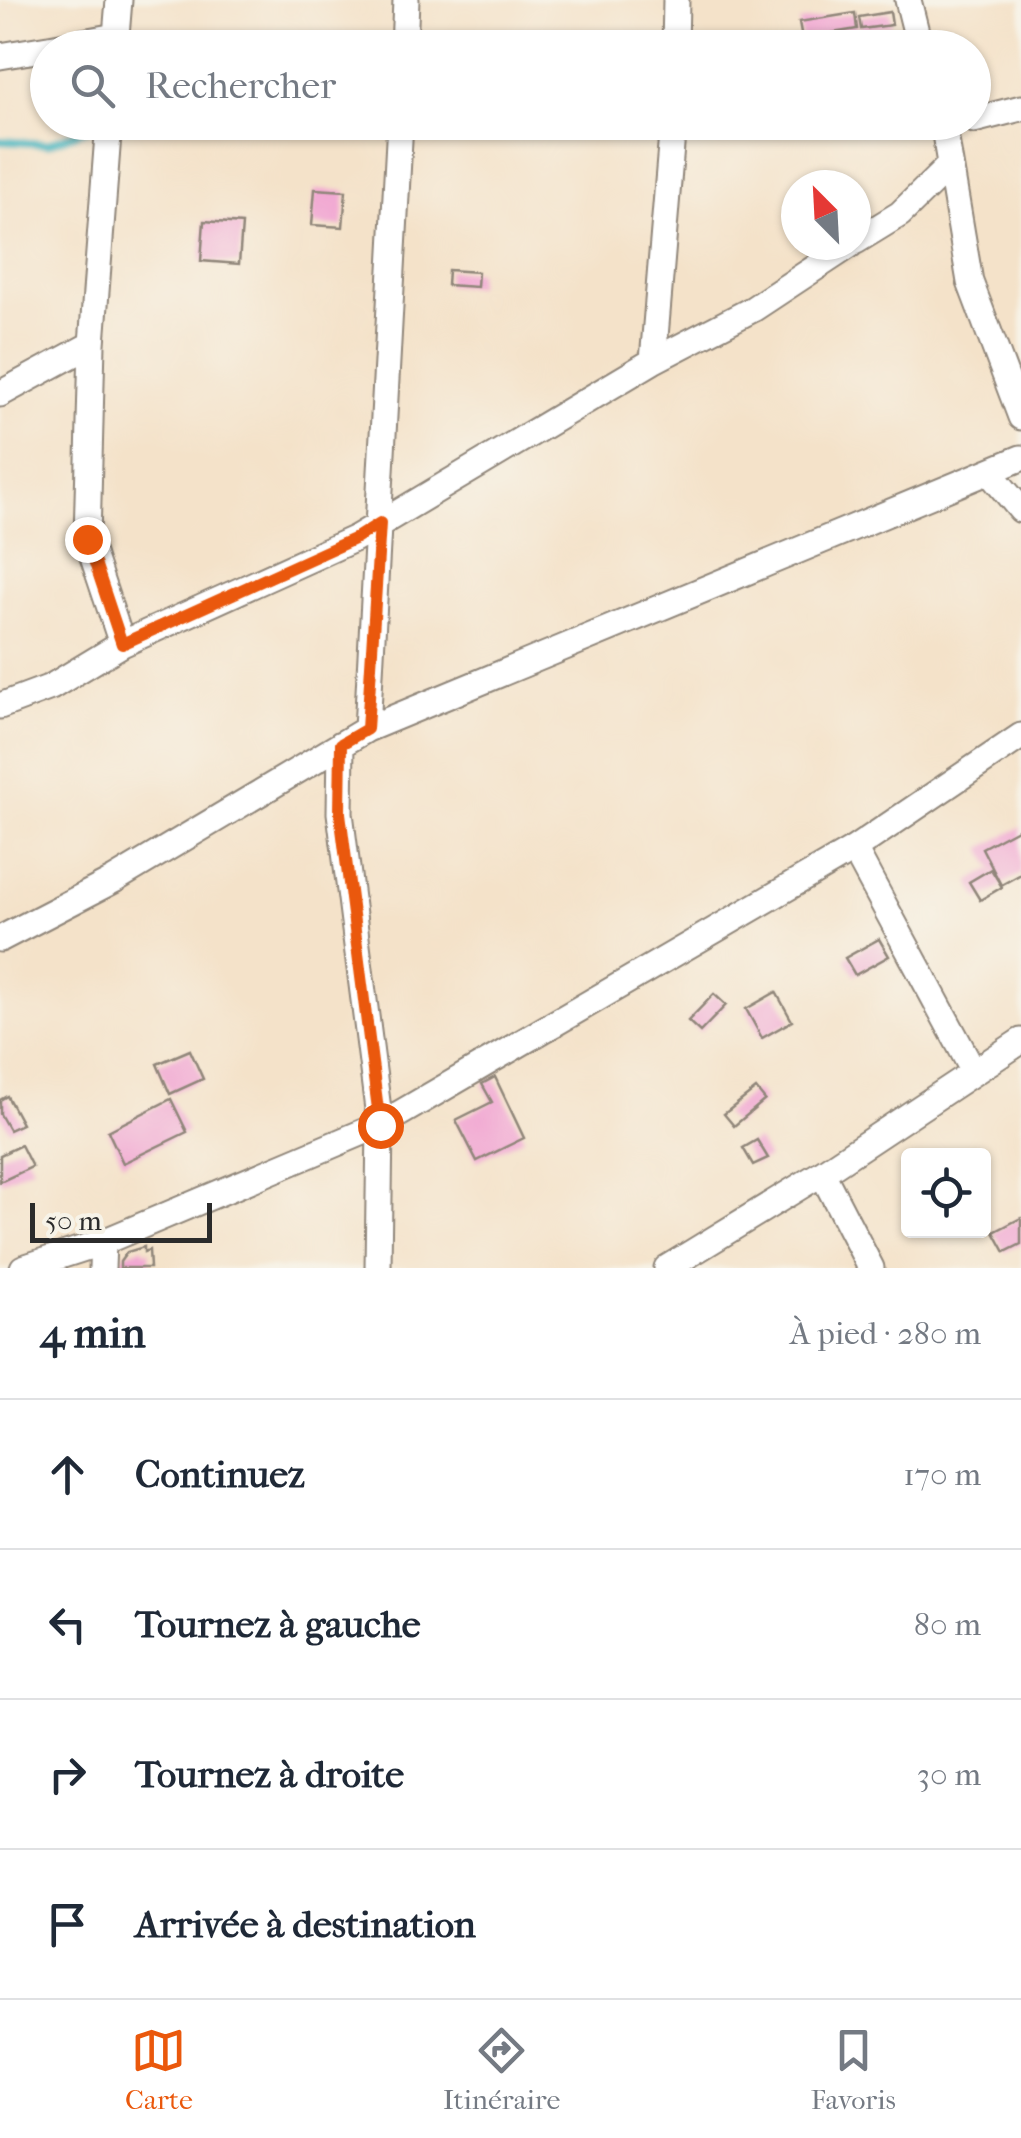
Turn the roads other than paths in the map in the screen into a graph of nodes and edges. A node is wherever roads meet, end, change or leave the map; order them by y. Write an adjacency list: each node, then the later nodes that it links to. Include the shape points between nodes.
1 (119, 0): 5 (street)
2 (406, 0): 6 (street)
3 (676, 0): 7 (street)
4 (908, 0): 8 (street)
5 (116, 30)
6 (405, 30)
7 (675, 30)
8 (916, 30)
9 (30, 51): 10 (street)
10 (0, 56)
11 (1021, 108): 12 (street)
12 (991, 116)
13 (108, 140): 20 (street)
14 (399, 140): 27 (street)
15 (671, 140): 21 (street)
16 (950, 140): 17 (street)
17 (950, 165): 18 (street, via 900,214); 23 (street, via 970,282)
18 (871, 232)
19 (827, 260): 21 (street, via 753,309)
20 (92, 344): 22 (street); 28 (street, via 87,539)
21 (653, 361): 27 (street)
22 (0, 394)
23 (1021, 418)
24 (1021, 458): 25 (street)
25 (990, 473): 26 (street); 30 (street)
26 (1021, 510)
27 (380, 523): 28 (street); 30 (street)
28 (122, 644): 29 (street, via 51,687)
29 (0, 706)
30 (367, 729): 32 (street)
31 (1021, 736): 33 (street)
32 (341, 744): 34 (street, via 114,880); 37 (street, via 340,813)
33 (854, 849): 36 (street); 37 (street)
34 (0, 939)
35 (1021, 1042): 36 (street)
36 (974, 1072): 38 (street)
37 (380, 1125): 39 (street); 42 (street)
38 (822, 1173): 43 (street); 44 (street)
39 (102, 1242): 40 (street); 41 (street)
40 (23, 1268)
41 (102, 1268)
42 (378, 1268)
43 (668, 1268)
44 (871, 1268)

